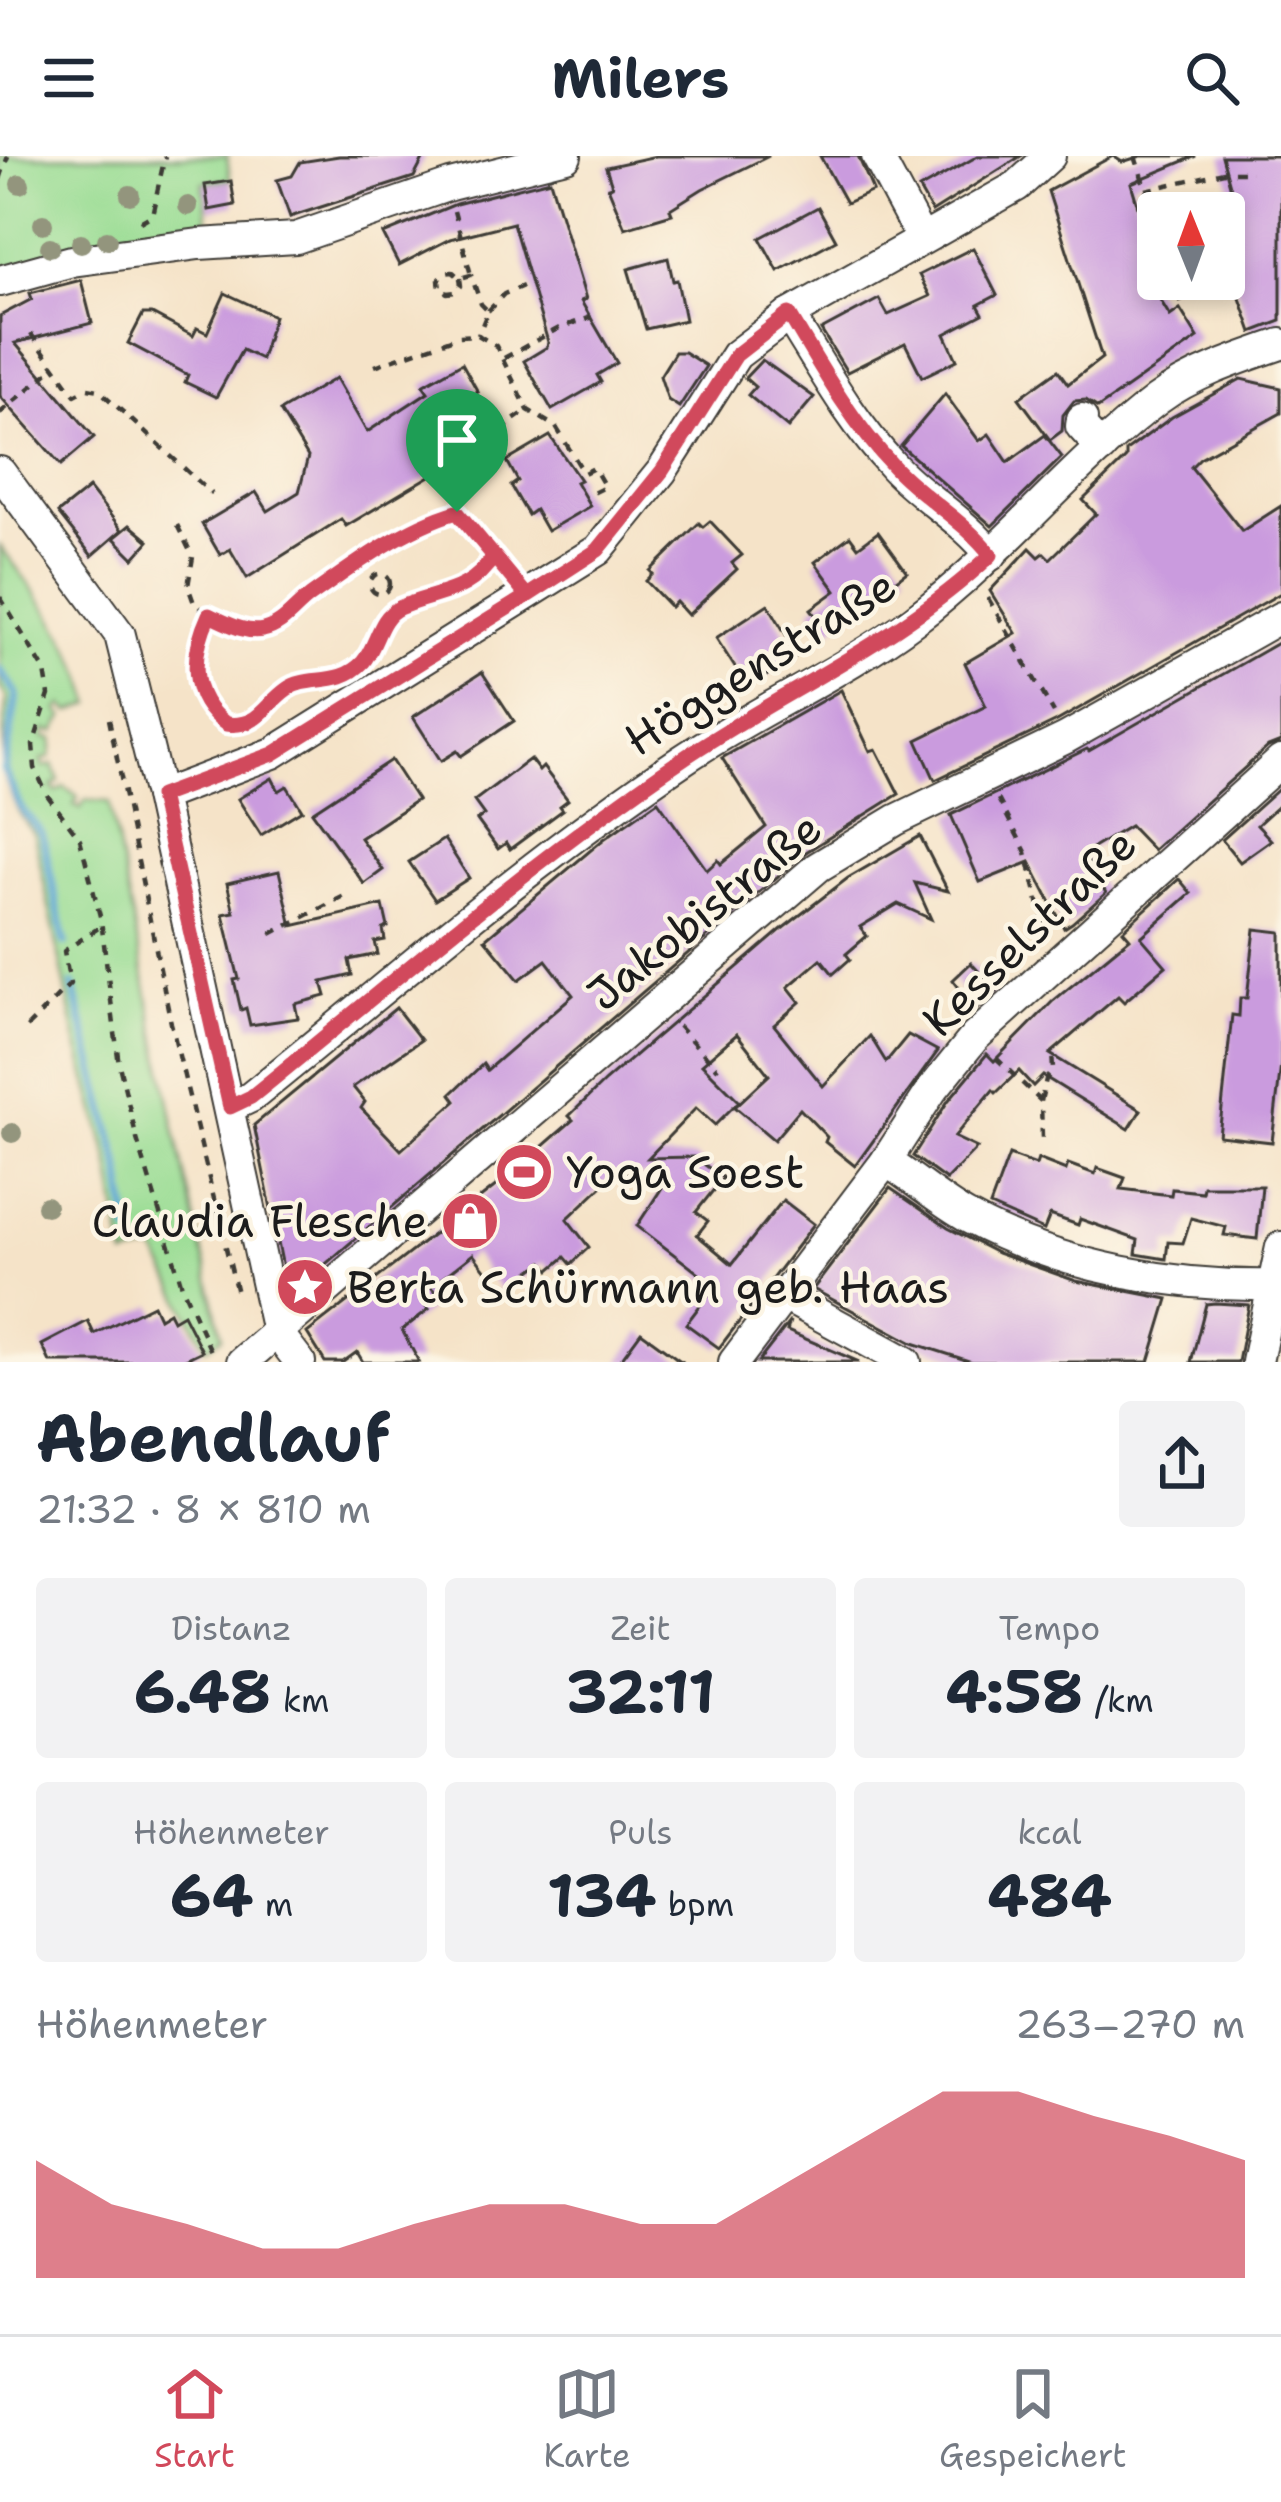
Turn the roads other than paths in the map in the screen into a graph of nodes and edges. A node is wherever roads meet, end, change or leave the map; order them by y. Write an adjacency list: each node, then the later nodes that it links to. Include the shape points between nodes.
1 (566, 156): 4 (street)
2 (877, 156): 5 (street)
3 (1050, 156): 5 (street, via 1017,186)
4 (453, 171): 6 (street, via 296,238 72,261)
5 (921, 238): 7 (street)
6 (0, 281)
7 (789, 314): 12 (street, via 845,410 896,470 979,540); 15 (street, via 736,355 662,471 598,550 273,754)
8 (1281, 344): 10 (street, Höggenstraße, via 1161,397)
9 (1082, 419): 10 (street)
10 (1101, 448): 12 (street, Höggenstraße)
11 (0, 472): 15 (street, via 120,635)
12 (980, 564): 16 (street, Höggenstraße, via 912,622 682,759)
13 (1281, 616): 21 (street, Jakobistraße, via 818,868)
14 (1281, 761): 17 (street, Kesselstraße, via 976,1037)
15 (160, 796): 16 (street)
16 (230, 1107): 21 (street)
17 (886, 1161): 19 (street, via 966,1216 1073,1258 1147,1275); 20 (street, Kesselstraße)
18 (1281, 1247): 19 (street)
19 (1277, 1285): 26 (street)
20 (783, 1295): 24 (street, Kesselstraße); 25 (street)
21 (277, 1332): 22 (street, Jakobistraße); 23 (street)
22 (242, 1362)
23 (300, 1362)
24 (734, 1362)
25 (906, 1362)
26 (1257, 1362)

